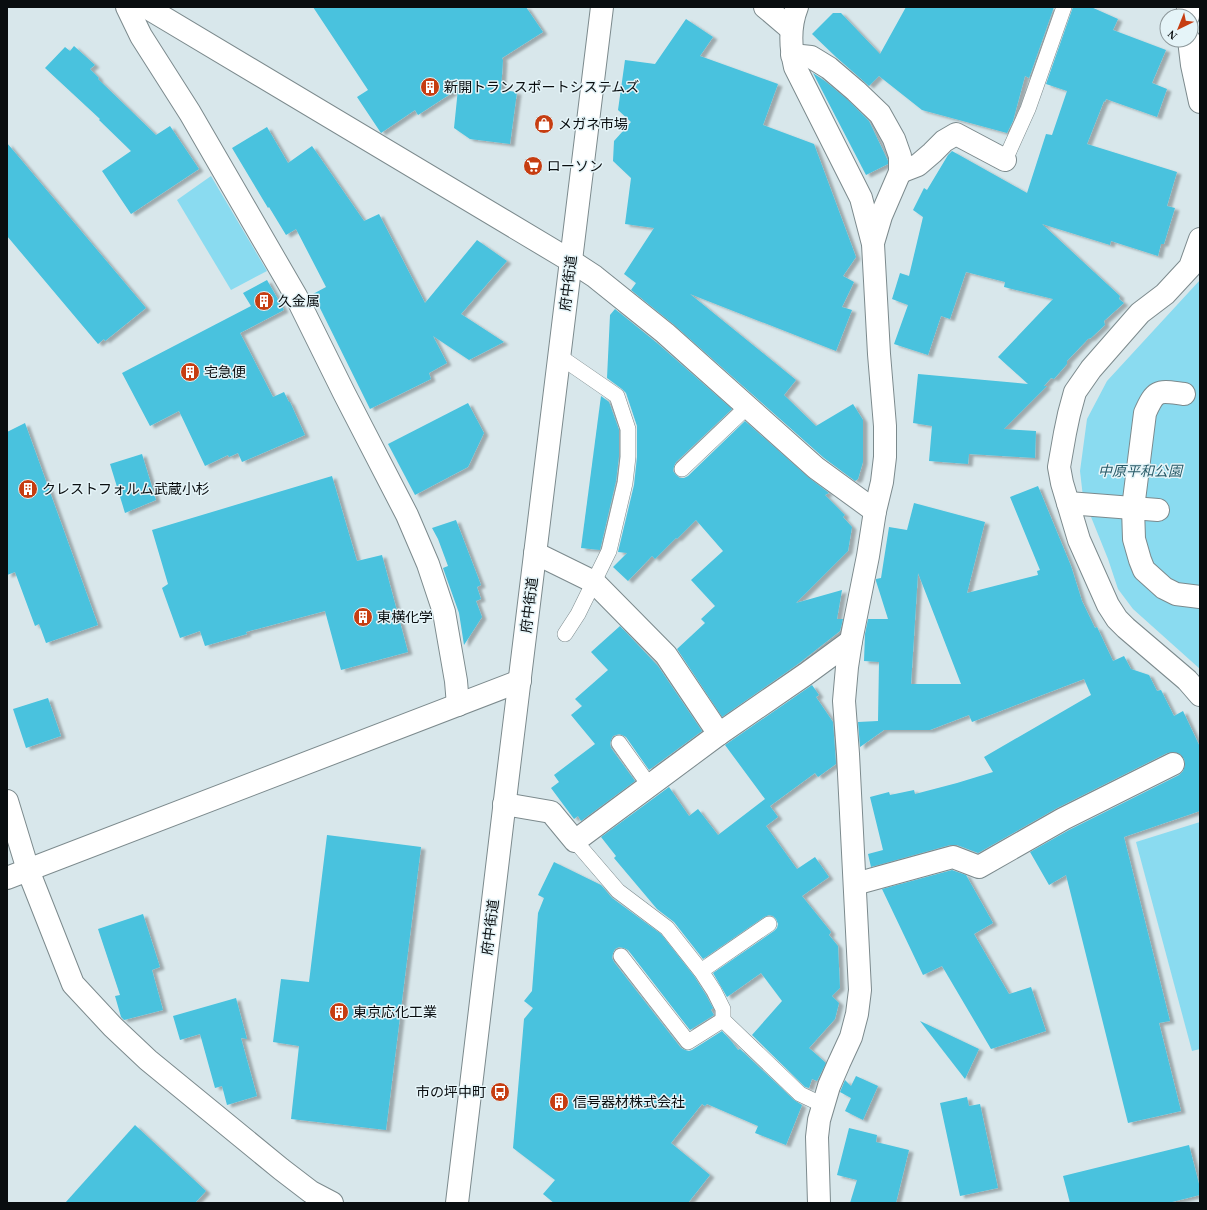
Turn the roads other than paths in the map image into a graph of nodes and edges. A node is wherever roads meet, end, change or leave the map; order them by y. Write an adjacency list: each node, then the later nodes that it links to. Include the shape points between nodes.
1 (127, 7): 31 (main road, via 141,36 190,113 296,296 407,515 428,564 444,612)
2 (146, 7): 15 (main road)
3 (602, 7): 15 (main road, 府中街道)
4 (765, 7): 7 (main road)
5 (797, 7): 7 (main road)
6 (1064, 7): 11 (lane, via 1028,108)
7 (791, 29): 9 (main road)
8 (1190, 48): 10 (main road)
9 (792, 55): 12 (main road, via 811,57 830,68 880,114 900,156); 14 (main road, via 795,66 861,198)
10 (1200, 102)
11 (1005, 160): 12 (main road, via 956,134 944,141 918,165)
12 (900, 172): 14 (main road, via 881,216)
13 (1200, 239): 20 (main road, via 1190,266 1165,294 1140,313 1091,369 1075,392 1059,467)
14 (873, 244): 23 (main road, via 885,434 882,482)
15 (570, 261): 16 (main road, 府中街道); 18 (main road, via 594,276 665,333)
16 (559, 356): 24 (main road, 府中街道); 25 (lane, via 617,396 628,429 625,483 609,551)
17 (1184, 394): 21 (main road, via 1162,391 1149,404 1145,413)
18 (748, 406): 19 (lane); 23 (main road, via 816,468)
19 (682, 469)
20 (1068, 503): 21 (main road); 30 (main road, via 1079,540 1108,605 1117,619)
21 (1133, 508): 22 (main road); 26 (main road, via 1134,539 1144,570 1164,588 1176,594)
22 (1158, 510)
23 (875, 511): 28 (main road)
24 (535, 552): 25 (main road); 29 (main road, 府中街道)
25 (594, 582): 27 (lane); 32 (main road, via 666,655)
26 (1200, 597)
27 (565, 634)
28 (851, 641): 32 (main road); 41 (main road, via 844,701)
29 (520, 681): 31 (main road); 37 (main road, 府中街道)
30 (1200, 695)
31 (458, 705): 39 (main road)
32 (719, 734): 35 (main road)
33 (619, 742): 35 (lane)
34 (1173, 764): 41 (main road, via 1063,819 979,867 953,857)
35 (649, 784): 38 (main road)
36 (7, 801): 39 (main road)
37 (504, 804): 38 (main road, via 551,812); 48 (main road, 府中街道)
38 (575, 841): 44 (lane, via 618,891 666,928)
39 (28, 870): 40 (main road); 47 (main road, via 73,984 148,1060 281,1169 311,1192)
40 (7, 878)
41 (855, 884): 46 (main road, via 860,990 857,1014 851,1036)
42 (769, 924): 44 (lane)
43 (621, 956): 45 (lane, via 688,1042)
44 (701, 971): 45 (lane, via 723,1009)
45 (723, 1020): 46 (lane, via 800,1094)
46 (823, 1105): 49 (main road, via 817,1137)
47 (332, 1203)
48 (457, 1203)
49 (819, 1203)

